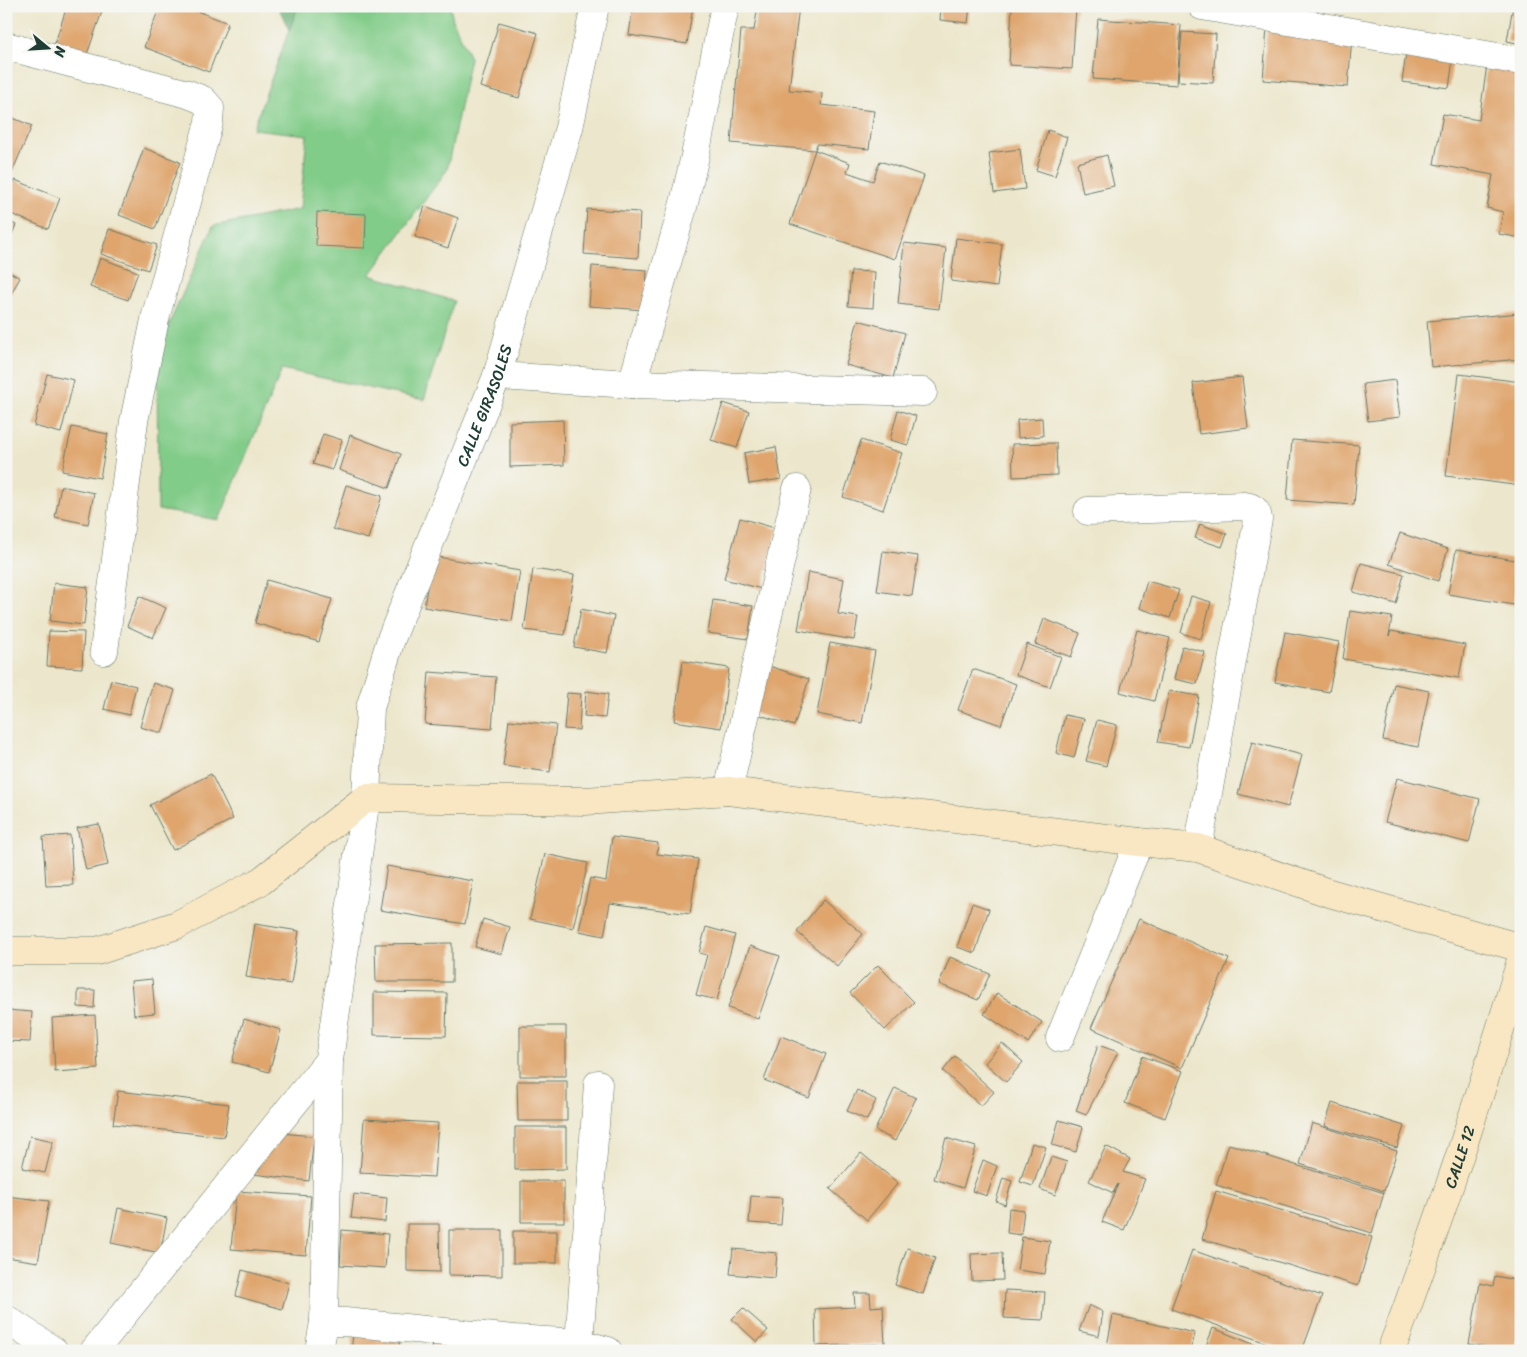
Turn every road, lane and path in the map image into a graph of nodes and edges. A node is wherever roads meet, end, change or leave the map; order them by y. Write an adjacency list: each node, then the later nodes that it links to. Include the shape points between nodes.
1 (595, 6): 6 (street, CALLE GIRASOLES, via 569,128)
2 (724, 6): 7 (street, via 683,207)
3 (1202, 6): 5 (street)
4 (6, 46): 11 (street, via 188,94 204,100 210,108 209,122 156,315 134,421)
5 (1521, 61)
6 (497, 376): 7 (street); 13 (street, CALLE GIRASOLES, via 391,639 370,708)
7 (632, 384): 8 (street)
8 (923, 392)
9 (797, 489): 12 (street)
10 (1088, 511): 15 (street, via 1244,506 1258,514)
11 (104, 651)
12 (728, 791): 13 (street, via 585,802); 14 (street)
13 (366, 798): 17 (street, via 261,881 177,925 97,951); 20 (street, CALLE GIRASOLES)
14 (1139, 842): 15 (street); 19 (street)
15 (1198, 848): 16 (street, via 1326,892)
16 (1521, 948)
17 (6, 951)
18 (1521, 960): 29 (street, CALLE 12, via 1429,1248)
19 (1060, 1038)
20 (330, 1060): 23 (street, CALLE GIRASOLES); 26 (street)
21 (598, 1084): 24 (street)
22 (6, 1320): 25 (street)
23 (324, 1322): 24 (street); 27 (street, CALLE GIRASOLES)
24 (579, 1343): 28 (street)
25 (54, 1351)
26 (94, 1351)
27 (319, 1351)
28 (608, 1351)
29 (1391, 1351)

